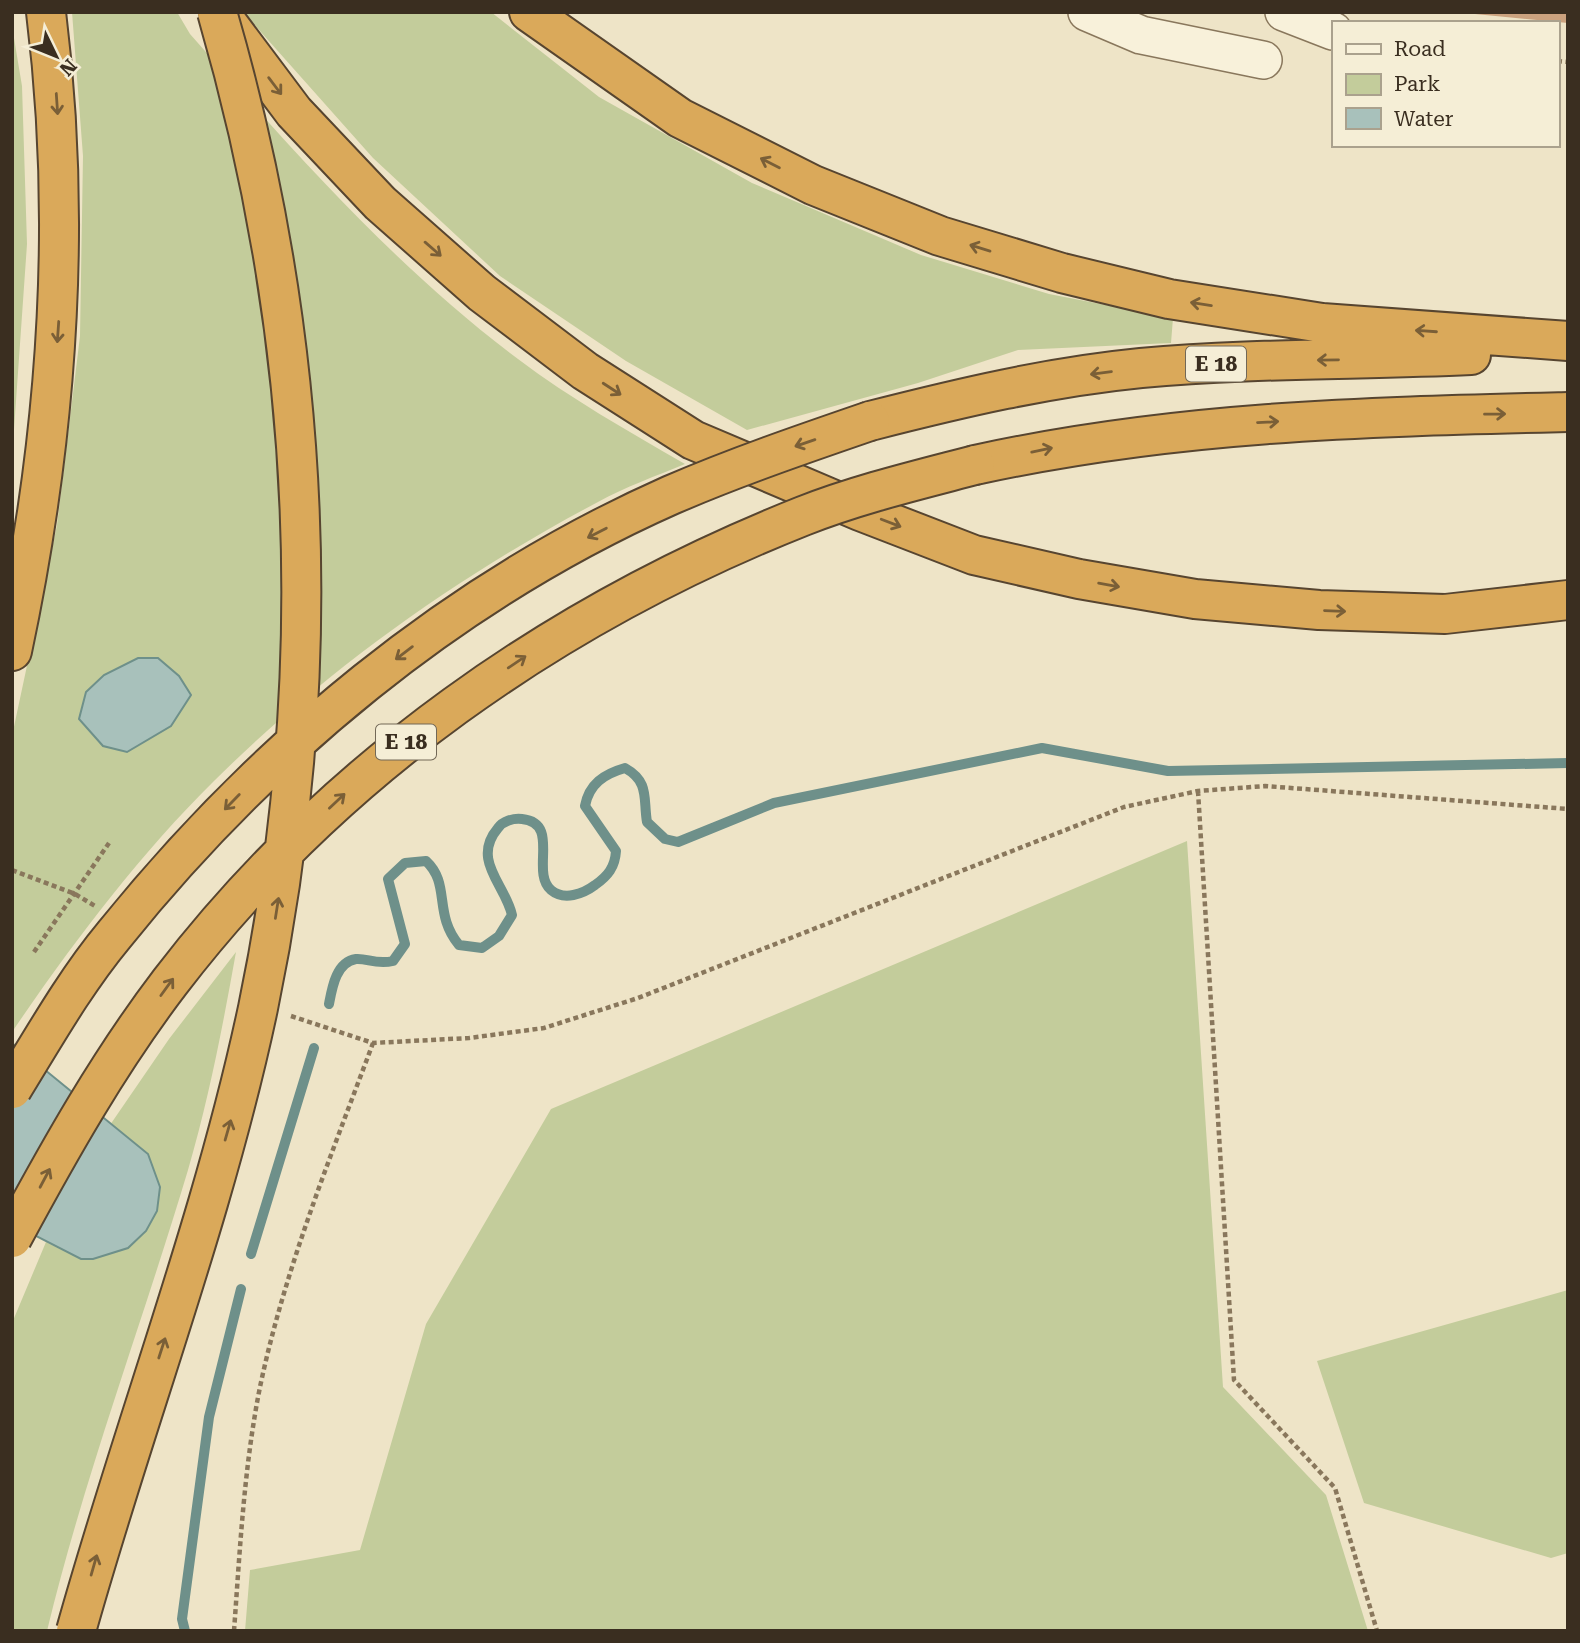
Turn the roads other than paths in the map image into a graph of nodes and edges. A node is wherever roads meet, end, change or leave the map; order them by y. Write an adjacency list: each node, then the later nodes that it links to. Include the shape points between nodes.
1 (46, 12): 12 (highway, one-way to 12, via 57,99 61,211 53,390 37,517)
2 (218, 12): 11 (highway, one-way to 11, via 295,112 380,203 523,324 692,440 974,555 1079,579 1195,599 1319,610 1445,614); 15 (highway, one-way to 2, bridge, via 233,1111 257,1011 289,828 301,632 297,444 276,257)
3 (529, 12): 8 (highway, one-way to 3, via 1322,323 1168,299 940,236 813,185 680,118)
4 (1087, 12): 7 (street, via 1141,35)
5 (1284, 12): 6 (street)
6 (1332, 31)
7 (1263, 60)
8 (1568, 341)
9 (1568, 351): 13 (highway, E 18, one-way to 13, bridge, via 1143,368 1055,379 870,421 669,496 490,594 407,650 261,771 112,937)
10 (1568, 412): 14 (highway, E 18, one-way to 10, bridge, via 107,1070 172,980 306,830 448,709 617,602 704,558 806,515 975,465 1107,439 1257,422)
11 (1568, 600)
12 (12, 650)
13 (12, 1089)
14 (12, 1238)
15 (76, 1631)

